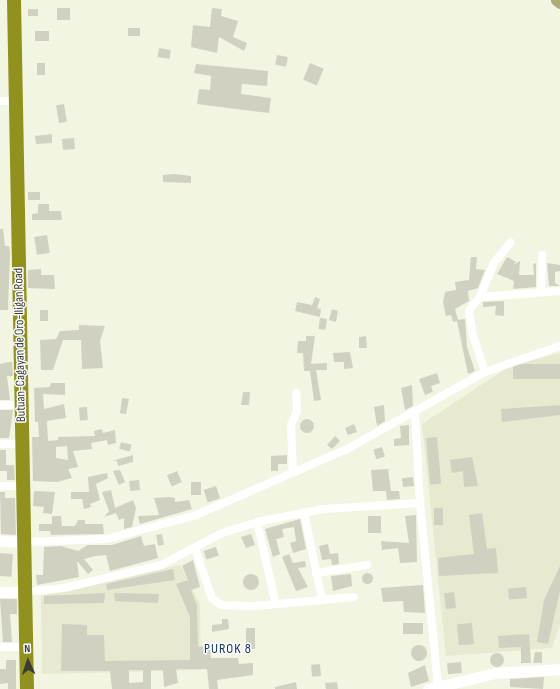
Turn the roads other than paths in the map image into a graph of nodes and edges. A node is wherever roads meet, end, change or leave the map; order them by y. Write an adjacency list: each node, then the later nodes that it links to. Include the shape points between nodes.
1 (14, 0): 3 (highway, Butuan-Cagayan de Oro-Iligan Road)
2 (0, 101): 3 (street)
3 (16, 101): 13 (highway, Butuan-Cagayan de Oro-Iligan Road)
4 (511, 242): 8 (street, via 487,276)
5 (542, 256): 6 (street)
6 (541, 291): 7 (street); 8 (street)
7 (560, 291)
8 (480, 296): 10 (street, via 472,303 468,314)
9 (560, 346): 10 (street)
10 (485, 372): 14 (street)
11 (296, 393): 17 (street, via 297,411 291,425)
12 (0, 405): 13 (street)
13 (21, 405): 16 (highway, Butuan-Cagayan de Oro-Iligan Road)
14 (415, 414): 17 (street); 20 (street)
15 (0, 444): 16 (street)
16 (22, 444): 19 (highway, Butuan-Cagayan de Oro-Iligan Road)
17 (293, 473): 24 (street, via 170,524 107,538)
18 (0, 486): 19 (street)
19 (22, 486): 24 (highway, Butuan-Cagayan de Oro-Iligan Road)
20 (420, 503): 21 (street); 36 (street)
21 (304, 512): 22 (street); 27 (street)
22 (257, 522): 25 (street, via 222,533); 32 (street)
23 (0, 541): 24 (street)
24 (23, 542): 29 (highway, Butuan-Cagayan de Oro-Iligan Road)
25 (195, 549): 29 (street, via 168,563 135,572 64,588); 32 (street, via 212,598 217,603 242,607)
26 (367, 565): 27 (street)
27 (316, 573): 31 (street)
28 (0, 592): 29 (street)
29 (25, 592): 34 (highway, Butuan-Cagayan de Oro-Iligan Road)
30 (354, 597): 31 (street)
31 (322, 600): 32 (street)
32 (276, 604)
33 (0, 647): 34 (street)
34 (26, 647): 37 (highway, Butuan-Cagayan de Oro-Iligan Road)
35 (560, 669): 36 (street, via 523,669)
36 (433, 687)
37 (27, 689)

